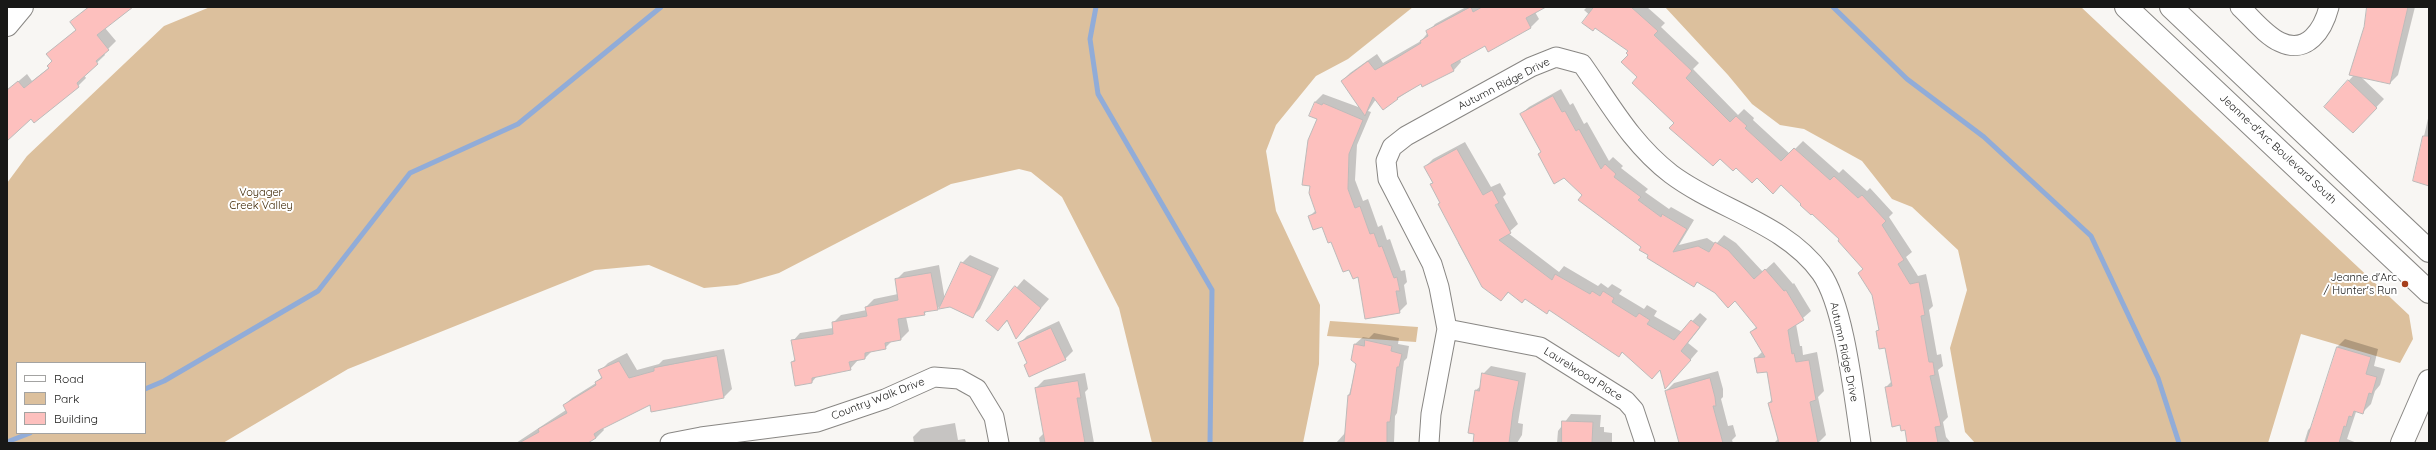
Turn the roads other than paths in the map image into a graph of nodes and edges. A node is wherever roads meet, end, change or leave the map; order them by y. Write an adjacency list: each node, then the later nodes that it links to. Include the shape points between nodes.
1 (22, 7): 6 (main road)
2 (2126, 7): 8 (main road, Jeanne-d'Arc Boulevard South)
3 (2172, 7): 7 (main road)
4 (2240, 7): 5 (street, via 2271,36 2290,45 2305,44 2319,33)
5 (2329, 7)
6 (7, 25)
7 (2429, 251)
8 (2429, 292)
9 (1447, 329): 14 (street, Autumn Ridge Drive, via 1431,414); 15 (street, Laurelwood Place, via 1540,347 1626,401 1639,421); 16 (street, Autumn Ridge Drive, via 1432,264 1388,179 1386,160 1392,147 1406,136 1530,67 1556,57 1569,59 1582,64 1615,116 1649,155 1699,193 1776,232 1792,244 1821,274 1835,301)
10 (2429, 381): 17 (main road)
11 (762, 436): 12 (street, Country Walk Drive); 13 (street, Country Walk Drive, via 817,422 885,399 934,377 959,379 978,389 994,417)
12 (670, 443)
13 (1000, 443)
14 (1430, 443)
15 (1645, 443)
16 (1861, 443)
17 (2402, 443)

